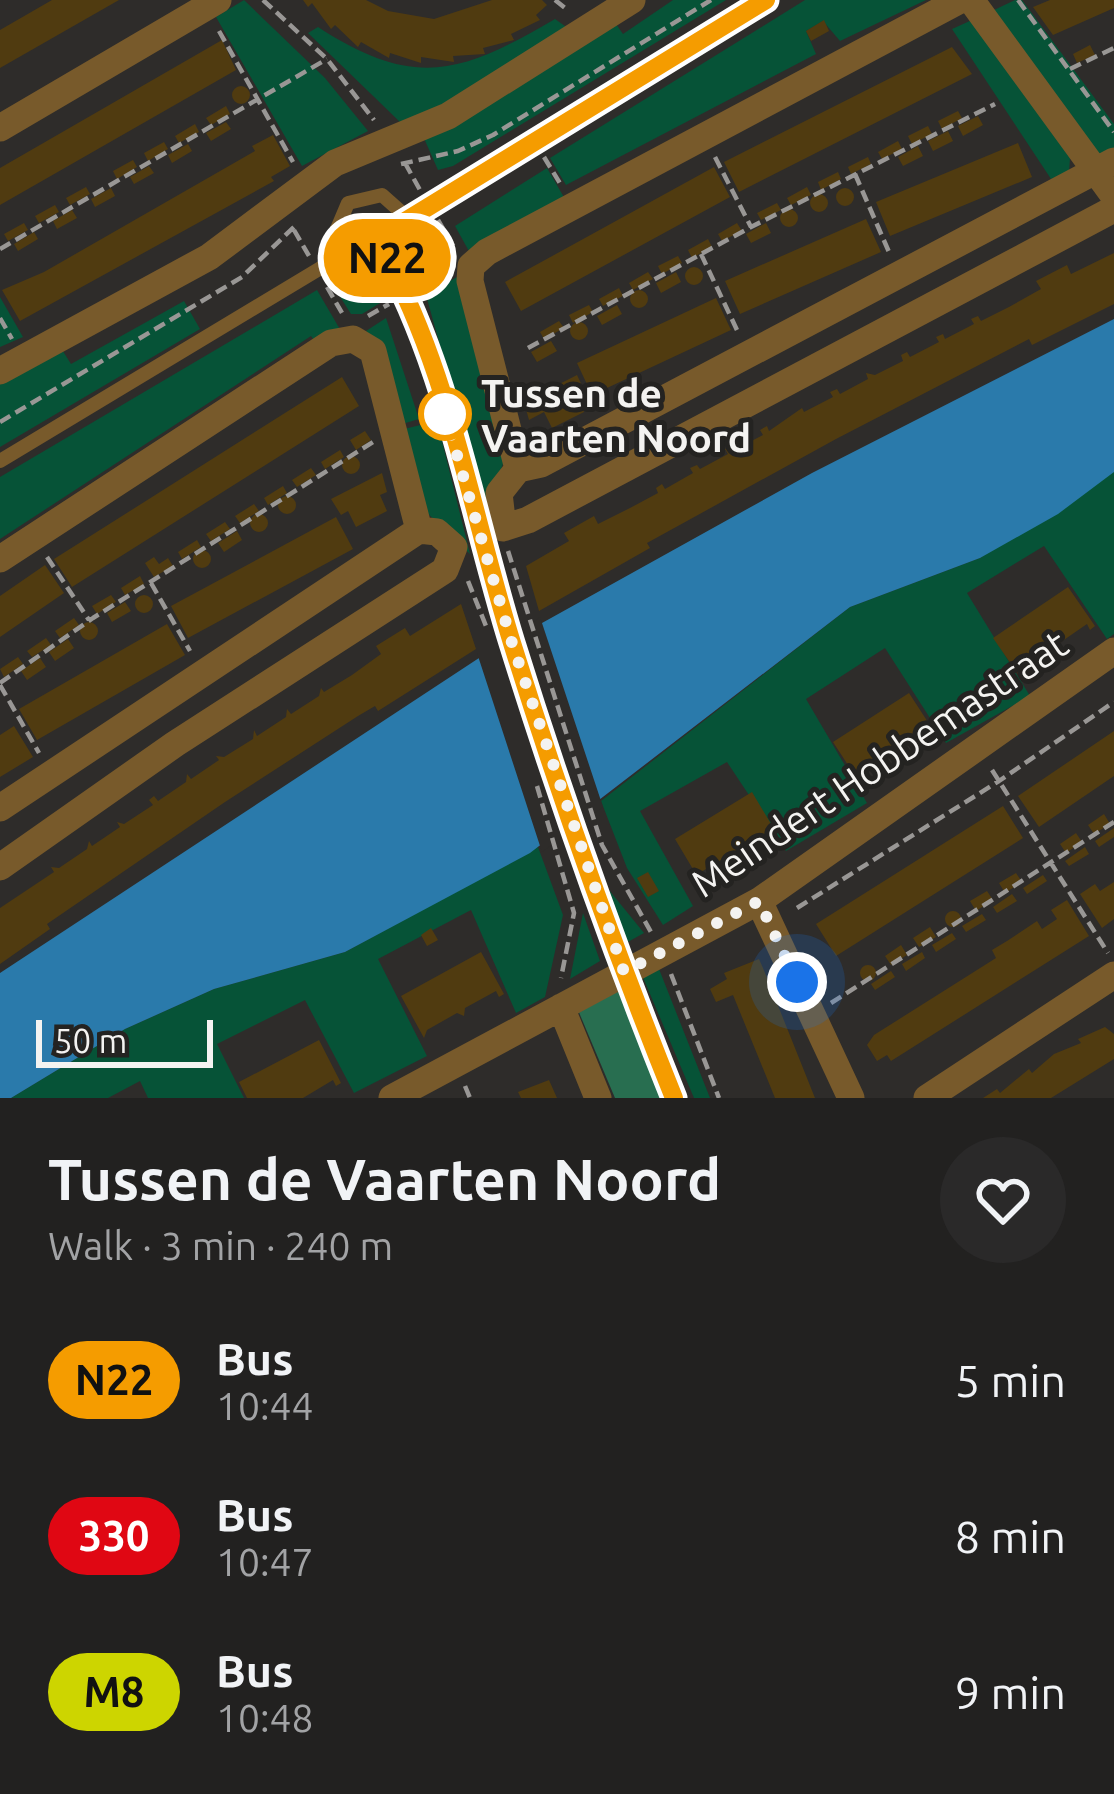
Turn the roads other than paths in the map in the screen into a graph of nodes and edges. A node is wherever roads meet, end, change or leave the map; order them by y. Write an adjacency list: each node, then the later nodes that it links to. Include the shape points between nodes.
1 (632, 0): 14 (street, via 448,116 335,163 209,257)
2 (766, 0): 10 (lane)
3 (960, 0): 17 (street, via 472,266)
4 (971, 0): 7 (street)
5 (212, 4): 6 (street)
6 (0, 128)
7 (1105, 165): 8 (street); 13 (street)
8 (1114, 196)
9 (1114, 209): 15 (street)
10 (409, 219): 11 (lane); 12 (lane, via 382,195 347,203 334,236)
11 (376, 239): 12 (lane); 26 (lane, via 415,307 511,640)
12 (344, 258): 16 (lane)
13 (773, 336): 15 (street); 17 (street, via 541,464)
14 (0, 371)
15 (795, 376): 17 (street, via 515,524 499,494)
16 (0, 461)
17 (518, 469)
18 (419, 530): 19 (street, via 373,351 353,339 331,343); 21 (street); 22 (street, via 437,532 454,547 445,570)
19 (0, 559)
20 (1114, 651): 25 (street, Meindert Hobbemastraat)
21 (154, 703): 22 (street); 23 (street)
22 (175, 744): 24 (street)
23 (0, 808)
24 (0, 867)
25 (764, 912): 26 (street, Meindert Hobbemastraat); 32 (street)
26 (624, 972): 28 (street, Meindert Hobbemastraat); 31 (lane)
27 (1114, 975): 33 (street)
28 (561, 1007): 29 (street, Meindert Hobbemastraat); 30 (street)
29 (392, 1098)
30 (598, 1098)
31 (674, 1098)
32 (851, 1098)
33 (927, 1098)

